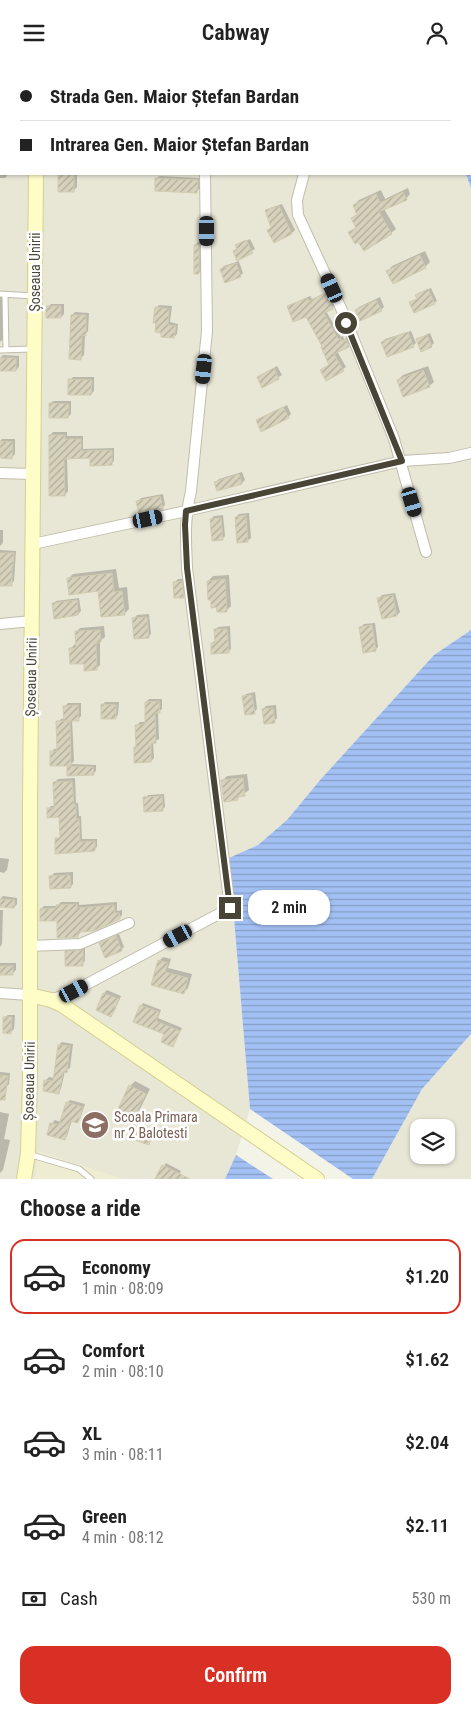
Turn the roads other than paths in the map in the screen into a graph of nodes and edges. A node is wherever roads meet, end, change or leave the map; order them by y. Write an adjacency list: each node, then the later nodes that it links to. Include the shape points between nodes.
1 (36, 175): 5 (main road, Șoseaua Unirii)
2 (205, 175): 12 (street, via 206,341 191,491)
3 (304, 175): 9 (street, via 297,200 298,215 340,306)
4 (3, 294): 5 (lane); 7 (lane)
5 (35, 297): 6 (main road, Șoseaua Unirii)
6 (34, 349): 7 (lane); 11 (main road, Șoseaua Unirii)
7 (3, 350)
8 (471, 453): 9 (street)
9 (402, 461): 12 (street); 14 (street)
10 (0, 473): 11 (street)
11 (33, 474): 13 (main road, Șoseaua Unirii)
12 (186, 511): 13 (street); 21 (street, via 187,568 230,908 74,991)
13 (33, 544): 15 (main road, Șoseaua Unirii)
14 (426, 552)
15 (32, 621): 16 (street); 18 (main road, Șoseaua Unirii)
16 (0, 624)
17 (129, 923): 18 (street, via 80,944)
18 (29, 946): 20 (main road, Șoseaua Unirii)
19 (0, 993): 20 (street)
20 (29, 995): 21 (main road); 22 (main road, Șoseaua Unirii)
21 (51, 999): 25 (main road)
22 (28, 1153): 23 (main road, Șoseaua Unirii); 24 (lane, via 79,1169)
23 (24, 1179)
24 (91, 1179)
25 (317, 1179)

